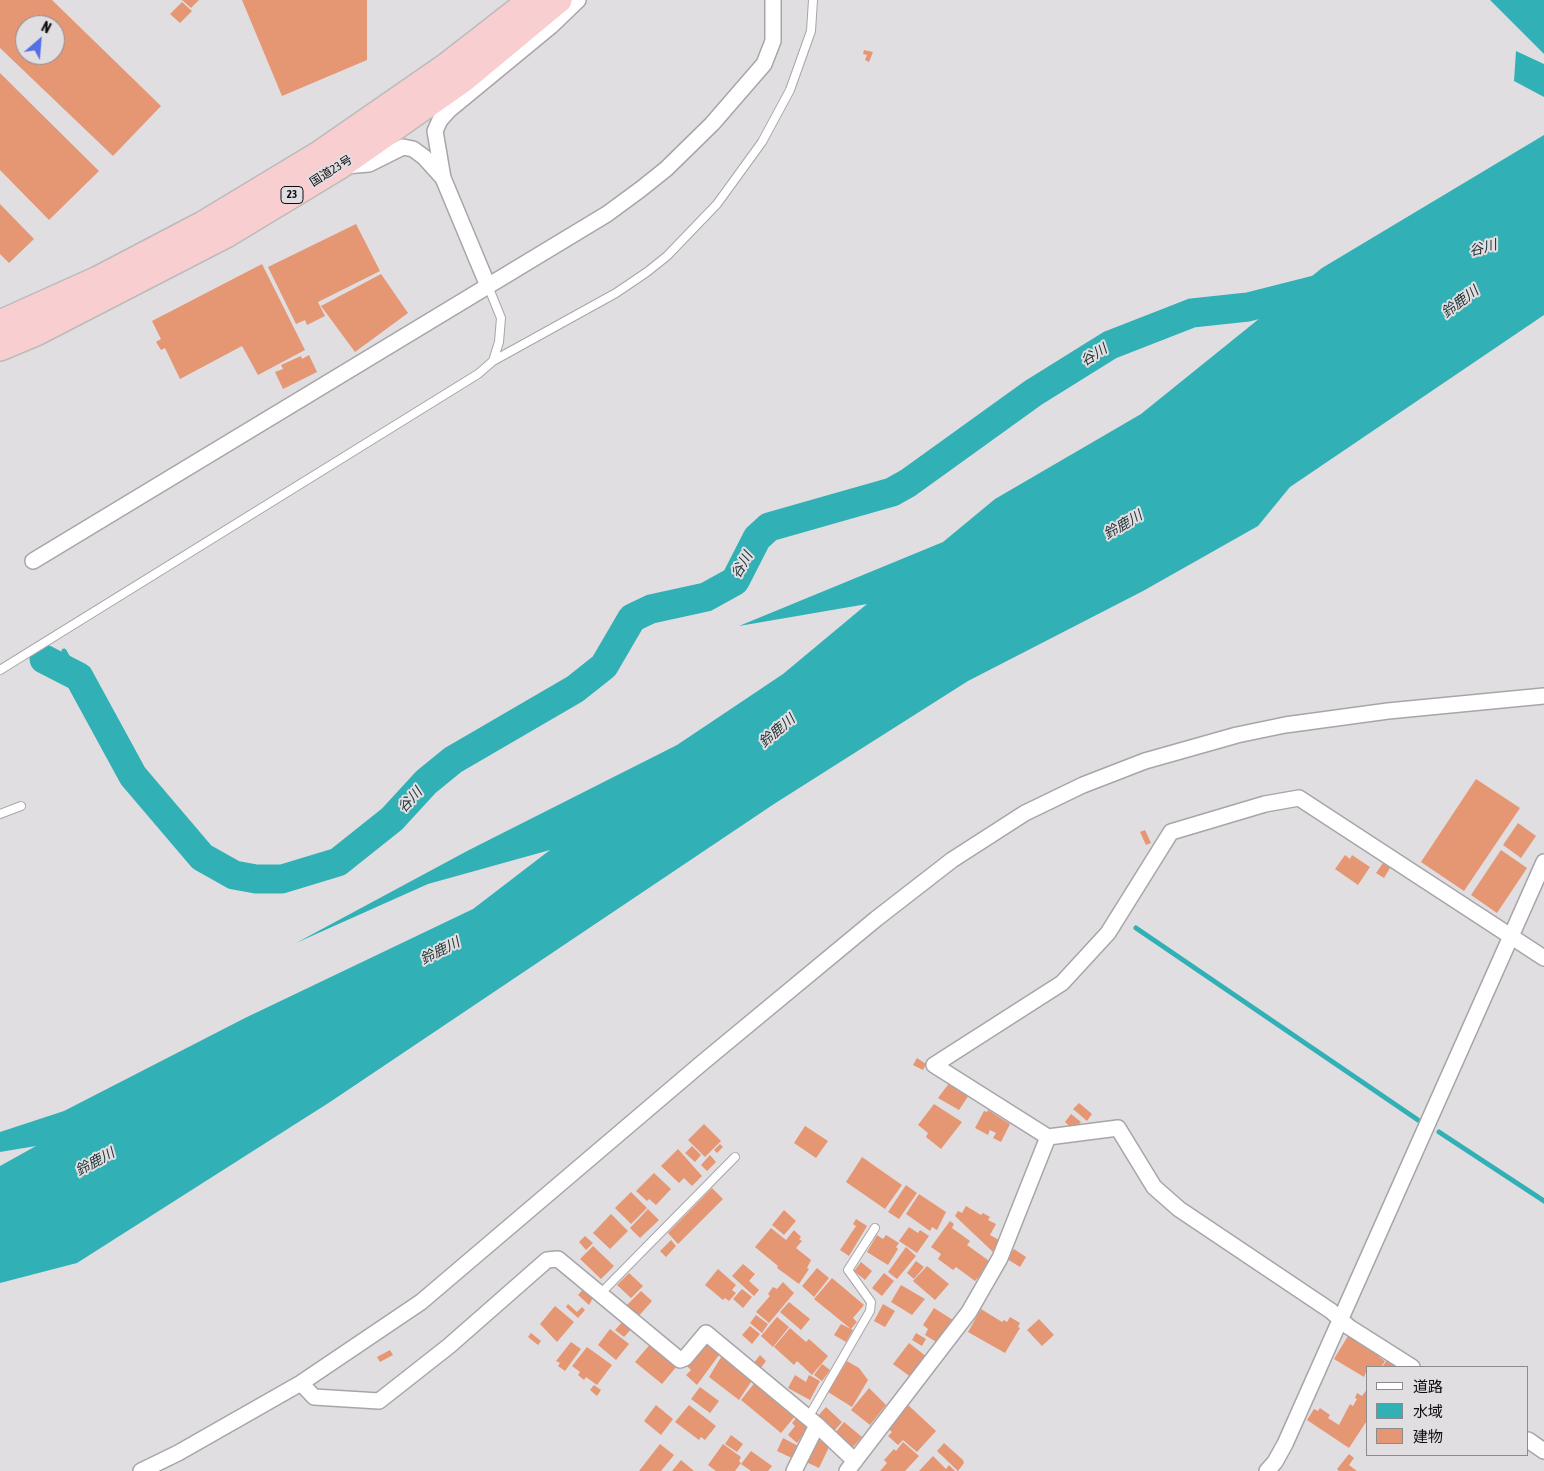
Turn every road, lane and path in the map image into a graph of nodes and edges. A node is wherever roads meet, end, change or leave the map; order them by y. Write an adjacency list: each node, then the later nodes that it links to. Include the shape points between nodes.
1 (531, 0): 9 (highway, 国道23号 / 23, via 446,66 319,154 203,224 98,279)
2 (559, 0): 6 (highway, 国道23号 / 23, via 464,79)
3 (578, 0): 7 (street, via 440,120 435,132)
4 (773, 0): 8 (street, via 773,42 764,64 712,124 666,169 606,214)
5 (813, 0): 11 (lane, via 811,31 790,90 762,142 717,204 647,272)
6 (340, 166): 7 (street, via 369,164 403,147 424,157); 10 (highway, 国道23号 / 23, via 226,235 36,333)
7 (443, 178): 8 (street)
8 (488, 286): 11 (lane, via 501,318); 12 (street)
9 (0, 323)
10 (0, 348)
11 (493, 361): 13 (lane, via 478,374)
12 (33, 561)
13 (0, 670)
14 (1544, 696): 26 (street, via 1388,711 1237,735 1145,761 1083,785 1025,813 952,860 876,919 421,1302)
15 (20, 806): 16 (lane)
16 (0, 814)
17 (1544, 862): 18 (street)
18 (1511, 936): 19 (street); 20 (street, via 1298,798 1265,804 1172,832 1108,933 1062,983 934,1064); 24 (street)
19 (1544, 958)
20 (1048, 1137): 24 (street, via 1118,1128 1154,1187 1179,1209); 30 (street, via 1000,1258 969,1312)
21 (735, 1157): 23 (lane)
22 (875, 1228): 27 (lane, via 848,1270 872,1302 870,1311)
23 (600, 1294): 26 (street, via 558,1259 547,1260 449,1346 379,1401 314,1397); 27 (street, via 680,1360 706,1334)
24 (1340, 1318): 25 (street); 33 (street, via 1285,1444)
25 (1410, 1366)
26 (301, 1383): 31 (street)
27 (813, 1422): 30 (street); 32 (street)
28 (1529, 1441): 29 (street)
29 (1544, 1451)
30 (851, 1466)
31 (141, 1471)
32 (794, 1471)
33 (1267, 1471)

